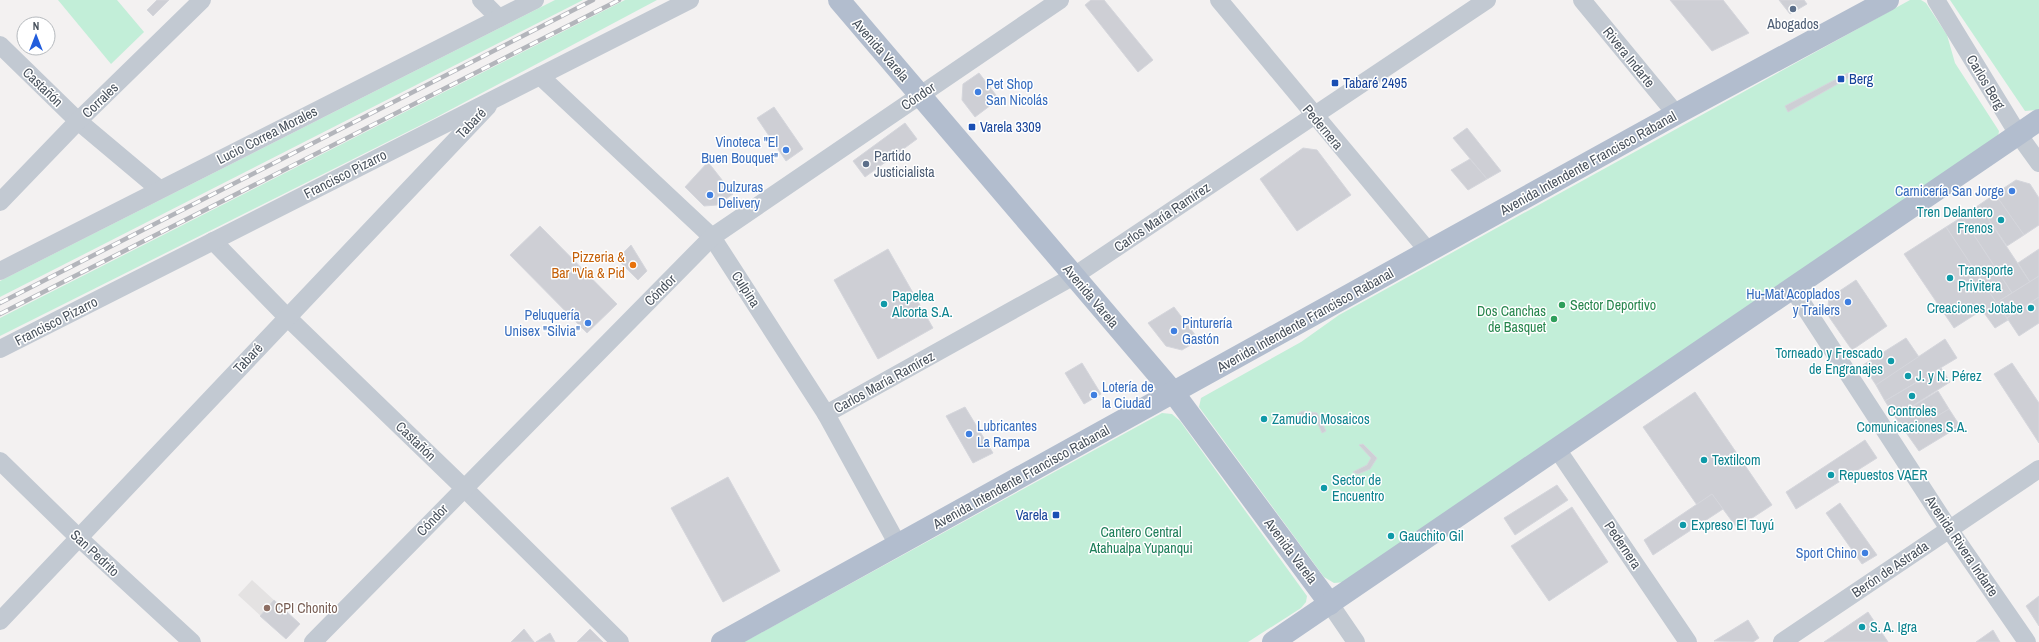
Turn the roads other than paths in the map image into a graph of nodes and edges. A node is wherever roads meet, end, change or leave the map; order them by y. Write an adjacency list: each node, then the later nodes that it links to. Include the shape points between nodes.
1 (202, 0): 20 (street, Corrales)
2 (481, 0): 12 (street)
3 (535, 0): 12 (street, Lucio Correa Morales)
4 (690, 0): 14 (street, Francisco Pizarro)
5 (839, 0): 15 (main road, Avenida Varela)
6 (1060, 0): 15 (street, Cóndor)
7 (1219, 0): 18 (street, Pedernera)
8 (1487, 0): 18 (street, Carlos María Ramírez)
9 (1582, 0): 17 (street, Rivera Indarte)
10 (1888, 0): 17 (main road, Avenida Intendente Francisco Rabanal)
11 (1936, 0): 21 (street, Carlos Berg)
12 (499, 18): 23 (street, Lucio Correa Morales)
13 (0, 45): 20 (street, Castañón)
14 (540, 76): 16 (street, Francisco Pizarro); 25 (street, Culpina)
15 (920, 94): 25 (street, Cóndor); 29 (main road, Avenida Varela)
16 (497, 96): 26 (street, Francisco Pizarro); 31 (street, Tabaré)
17 (1676, 114): 27 (main road, Avenida Intendente Francisco Rabanal)
18 (1314, 115): 27 (street, Pedernera); 29 (street, Carlos María Ramírez)
19 (2039, 120): 21 (main road)
20 (78, 121): 23 (street, Castañón); 24 (street, Corrales)
21 (2018, 134): 22 (street, Carlos Berg); 30 (main road)
22 (2039, 163)
23 (160, 189): 28 (street, Lucio Correa Morales)
24 (0, 202)
25 (712, 237): 34 (street, Culpina); 38 (street, Cóndor)
26 (213, 241): 31 (street, Castañón); 32 (street, Francisco Pizarro)
27 (1429, 252): 33 (main road, Avenida Intendente Francisco Rabanal)
28 (0, 271)
29 (1074, 276): 33 (main road, Avenida Varela); 34 (street, Carlos María Ramírez)
30 (1793, 289): 35 (main road); 39 (street, Avenida Rivera Indarte)
31 (287, 317): 38 (street, Castañón); 40 (street, Tabaré)
32 (0, 349)
33 (1173, 392): 41 (main road, Avenida Intendente Francisco Rabanal); 42 (main road, Avenida Varela)
34 (826, 414): 41 (street, Culpina)
35 (1557, 449): 42 (main road); 50 (street, Pedernera)
36 (0, 461): 40 (street, San Pedrito)
37 (2039, 469): 39 (street, Berón de Astrada)
38 (464, 488): 45 (street, Cóndor); 46 (street, Castañón)
39 (1949, 529): 51 (street, Berón de Astrada); 52 (street, Avenida Rivera Indarte)
40 (79, 538): 43 (street, Tabaré); 44 (street, San Pedrito)
41 (898, 545): 47 (main road, Avenida Intendente Francisco Rabanal)
42 (1330, 604): 48 (main road); 49 (street)
43 (0, 621)
44 (192, 642)
45 (313, 642)
46 (620, 642)
47 (722, 642)
48 (1273, 642)
49 (1356, 642)
50 (1688, 642)
51 (1782, 642)
52 (2027, 642)

